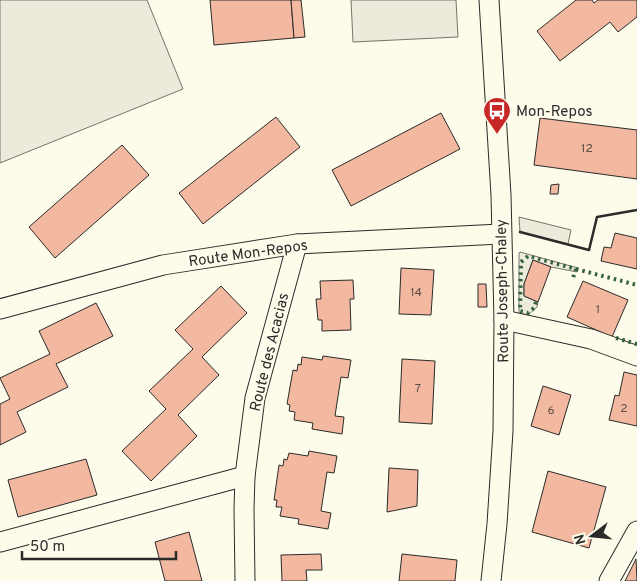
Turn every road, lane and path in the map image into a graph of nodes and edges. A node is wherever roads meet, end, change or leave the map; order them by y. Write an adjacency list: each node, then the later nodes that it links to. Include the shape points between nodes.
1 (489, 0): 2 (street, Route Joseph-Chaley)
2 (501, 234): 3 (street, Route Mon-Repos); 5 (street, Route Joseph-Chaley)
3 (297, 244): 4 (street, Route Mon-Repos, via 163,265); 7 (street, Route des Acacias, via 255,398)
4 (0, 309)
5 (504, 320): 6 (street, via 591,339); 11 (street, Route Joseph-Chaley, via 503,431)
6 (637, 356)
7 (245, 476): 9 (street); 10 (street, Route des Acacias)
8 (637, 531): 12 (street)
9 (0, 542)
10 (245, 581)
11 (491, 581)
12 (609, 581)

